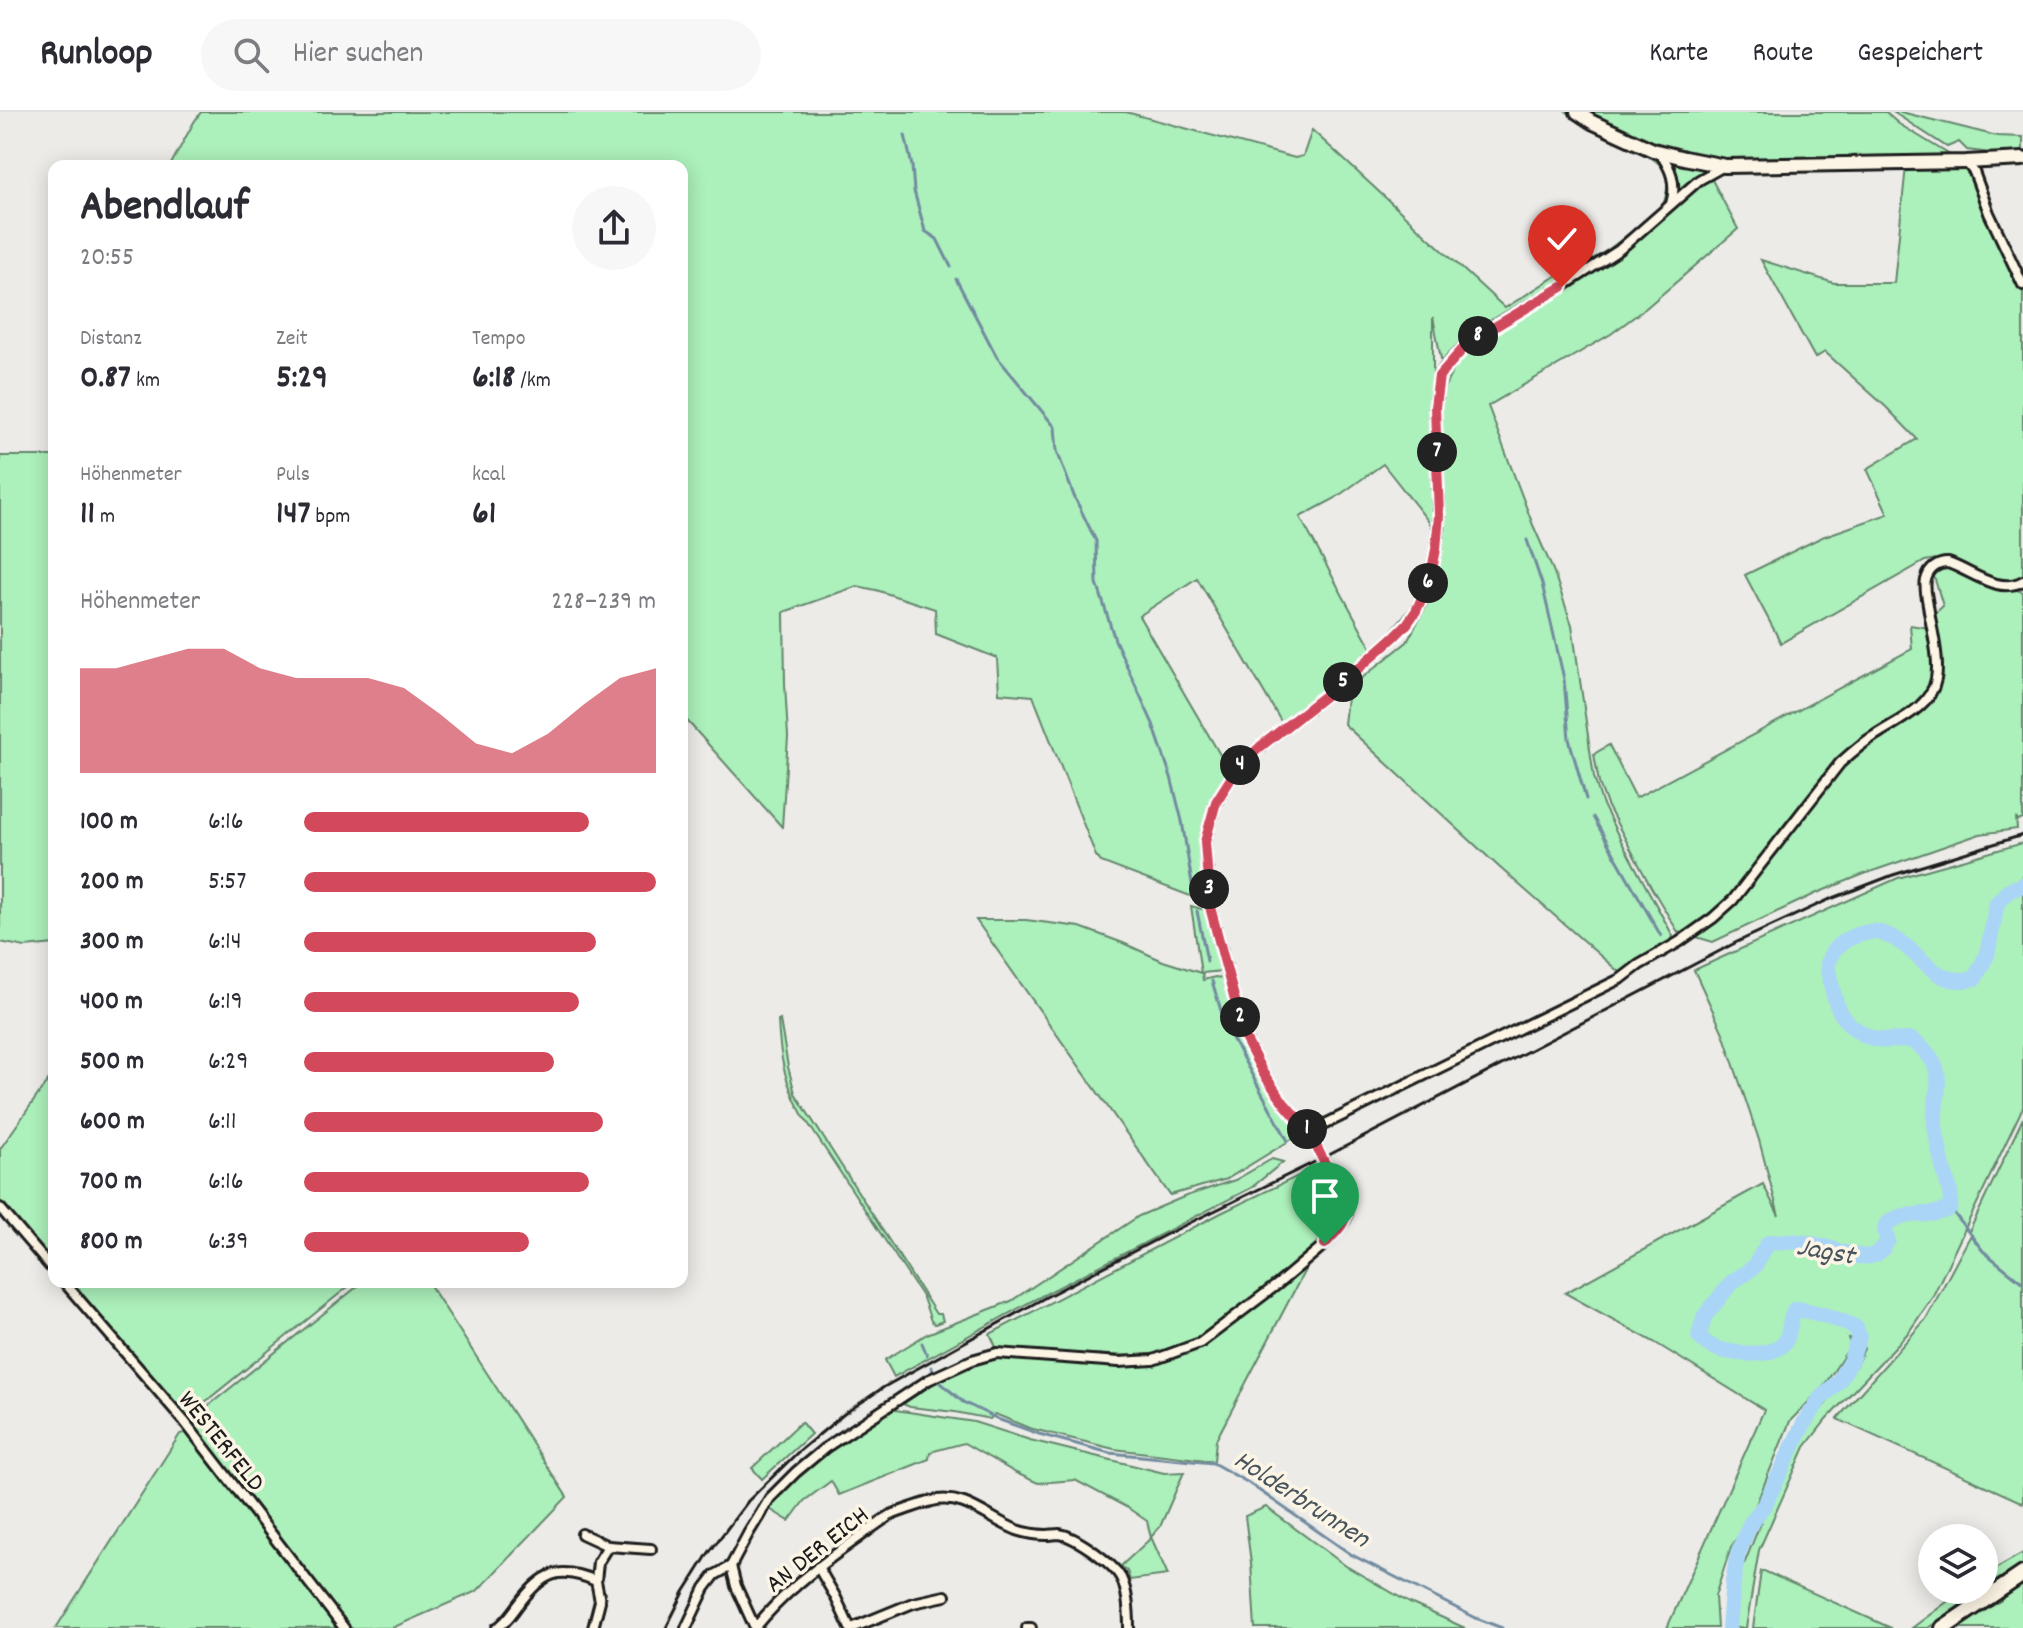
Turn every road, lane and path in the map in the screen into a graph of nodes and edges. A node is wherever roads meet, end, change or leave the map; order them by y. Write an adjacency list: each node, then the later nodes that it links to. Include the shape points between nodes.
1 (1577, 112): 2 (main road)
2 (1659, 152): 5 (main road); 6 (street, via 1674,181)
3 (2023, 159): 4 (main road)
4 (1966, 162): 5 (main road); 7 (street)
5 (1725, 166): 6 (street)
6 (1671, 205): 9 (street, via 1619,250 1469,342 1445,368 1435,407 1436,549 1416,611 1361,667 1260,747 1237,769 1216,802 1205,842 1210,907 1245,1038 1263,1073)
7 (2023, 285)
8 (2023, 581): 9 (street, via 2000,586 1948,563 1933,567 1925,584 1937,664 1935,687 1911,713 1840,763 1744,887 1713,918 1622,978)
9 (1309, 1132): 16 (street, via 1345,1203 1345,1220 1278,1284 1200,1343 1153,1360 1119,1362 997,1353 938,1375 825,1448 785,1481)
10 (0, 1208): 11 (street)
11 (48, 1264)
12 (69, 1288): 21 (street, WESTERFELD, via 184,1421)
13 (582, 1534): 14 (street)
14 (608, 1546): 15 (street); 19 (street, via 598,1562)
15 (651, 1549)
16 (731, 1566): 24 (street, via 705,1588); 25 (street)
17 (818, 1567): 25 (street, AN DER EICH); 26 (street); 27 (street, AN DER EICH, via 892,1515 949,1500 1015,1529 1075,1540 1122,1578)
18 (2023, 1574): 28 (main road)
19 (596, 1581): 22 (street, via 560,1572 543,1578); 23 (street, via 600,1601)
20 (945, 1596): 26 (street)
21 (344, 1628)
22 (497, 1628)
23 (593, 1628)
24 (686, 1628)
25 (755, 1628)
26 (851, 1628)
27 (1129, 1628)
28 (1943, 1628)

